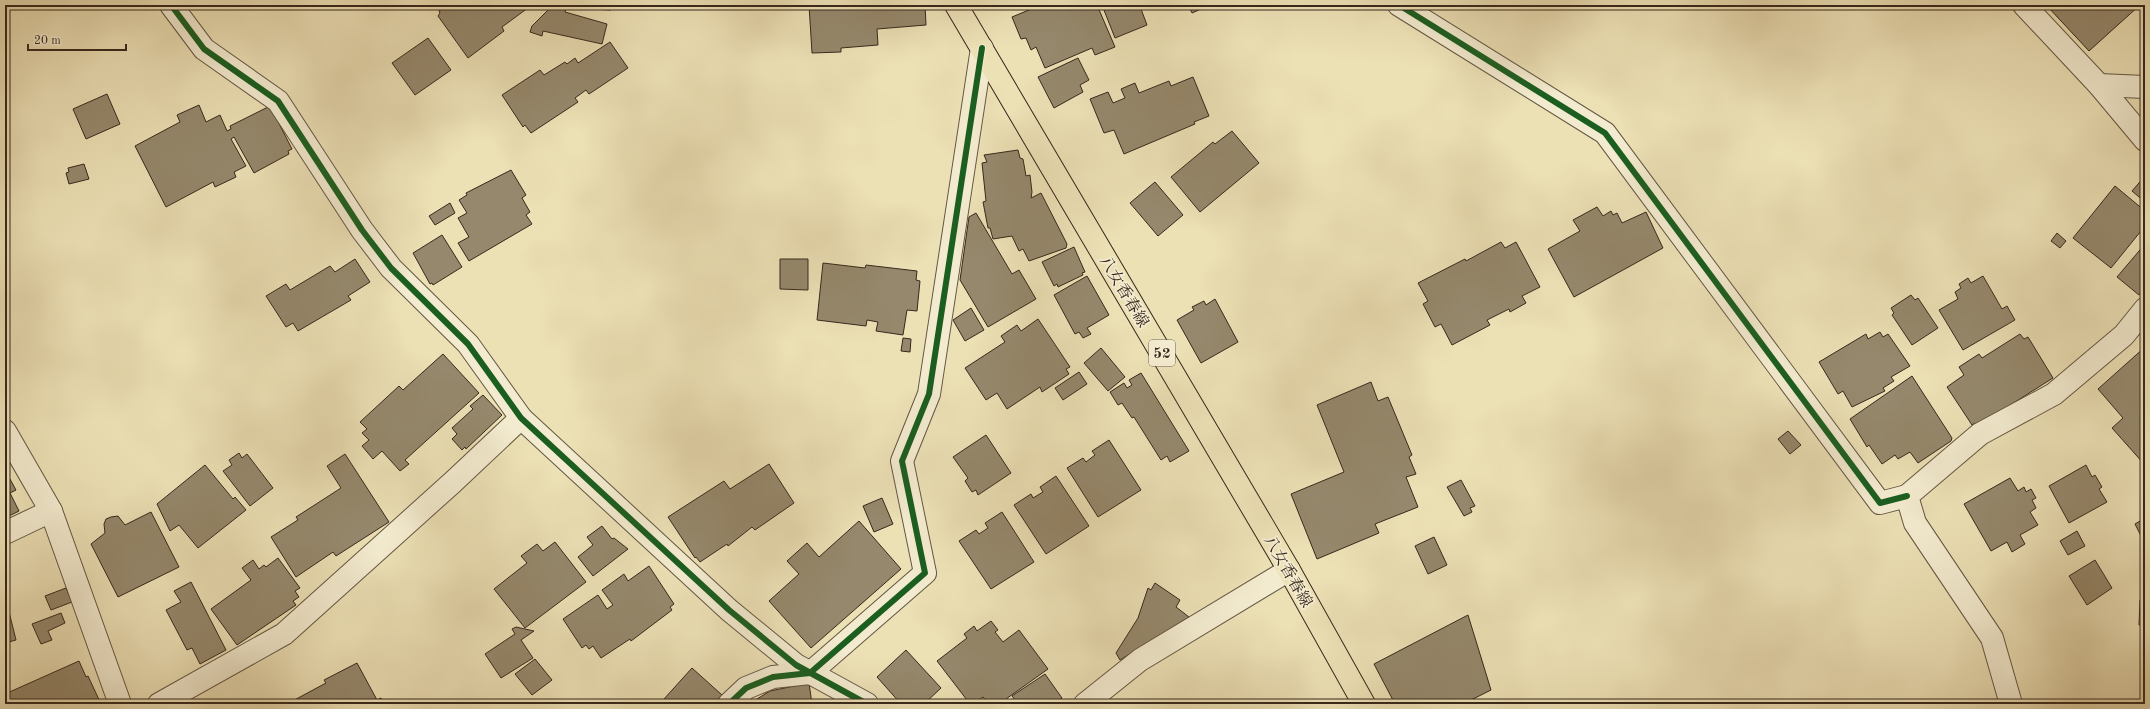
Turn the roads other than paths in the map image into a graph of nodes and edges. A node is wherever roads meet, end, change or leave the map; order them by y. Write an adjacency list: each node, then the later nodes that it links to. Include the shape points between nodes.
1 (171, 5): 10 (street, via 204,49 278,101 362,230 391,268 468,344)
2 (956, 5): 5 (main road, 八女香春線 / 52)
3 (1399, 5): 12 (street, via 1606,132 1880,502)
4 (2024, 5): 6 (street)
5 (982, 48): 15 (main road, 八女香春線 / 52); 16 (street, via 929,394 902,461 925,573)
6 (2099, 85): 7 (street); 8 (street)
7 (2145, 87)
8 (2145, 140)
9 (2145, 309): 12 (street, via 2124,335 2054,394 1980,434)
10 (520, 418): 16 (street, via 729,610 796,665); 18 (street, via 284,634)
11 (5, 431): 13 (street)
12 (1907, 496): 23 (street, via 1915,523 1992,638)
13 (51, 511): 14 (street); 17 (street)
14 (5, 533)
15 (1290, 570): 21 (street, via 1140,660); 22 (main road, 八女香春線 / 52)
16 (810, 673): 19 (street, via 773,677 746,688); 20 (street)
17 (120, 704)
18 (159, 704)
19 (729, 704)
20 (867, 704)
21 (1085, 704)
22 (1364, 704)
23 (2011, 704)

